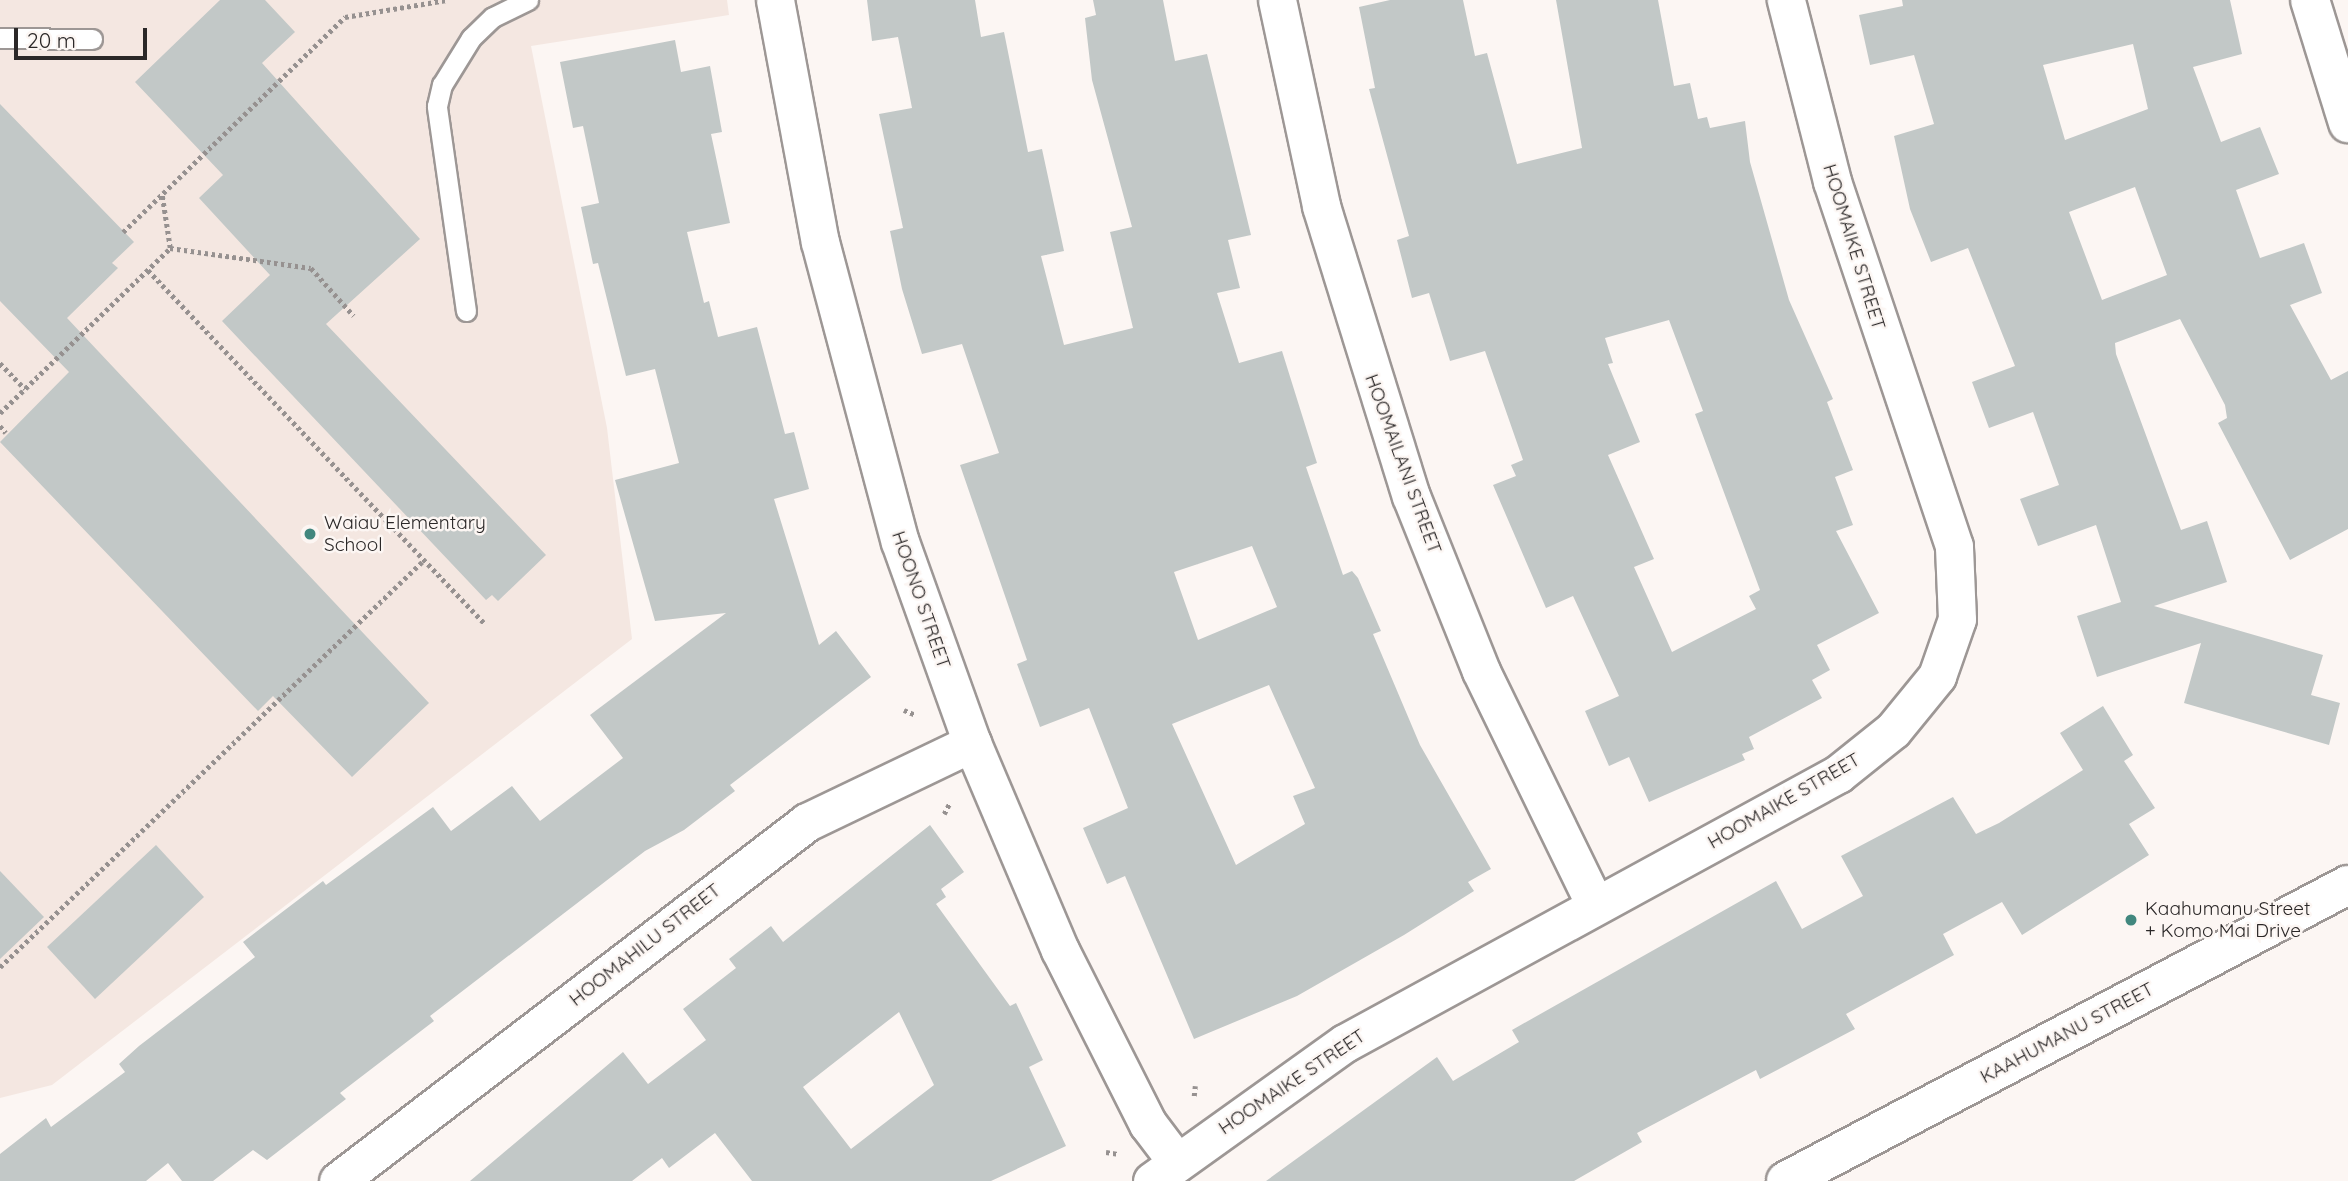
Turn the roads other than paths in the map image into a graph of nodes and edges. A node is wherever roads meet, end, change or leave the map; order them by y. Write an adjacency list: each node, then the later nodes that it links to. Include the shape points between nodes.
1 (528, 0): 9 (lane, via 493,17 471,38 442,85 437,106)
2 (775, 0): 10 (street, HOONO STREET, via 820,242 859,399 900,542)
3 (1278, 0): 12 (street, HOOMAILANI STREET, via 1321,206 1411,496 1487,682)
4 (1786, 0): 12 (street, HOOMAIKE STREET, via 1832,181 1945,510 1957,619 1950,649 1920,702 1867,754)
5 (2310, 0): 8 (street)
6 (0, 38): 7 (lane)
7 (92, 39)
8 (2348, 123)
9 (466, 312)
10 (972, 743): 13 (street, HOONO STREET, via 1060,950 1148,1124); 14 (street, HOOMAHILU STREET, via 807,822)
11 (2348, 885): 15 (street, KAAHUMANU STREET)
12 (1595, 905): 13 (street, HOOMAIKE STREET, via 1345,1044)
13 (1164, 1171)
14 (338, 1181)
15 (1787, 1181)

